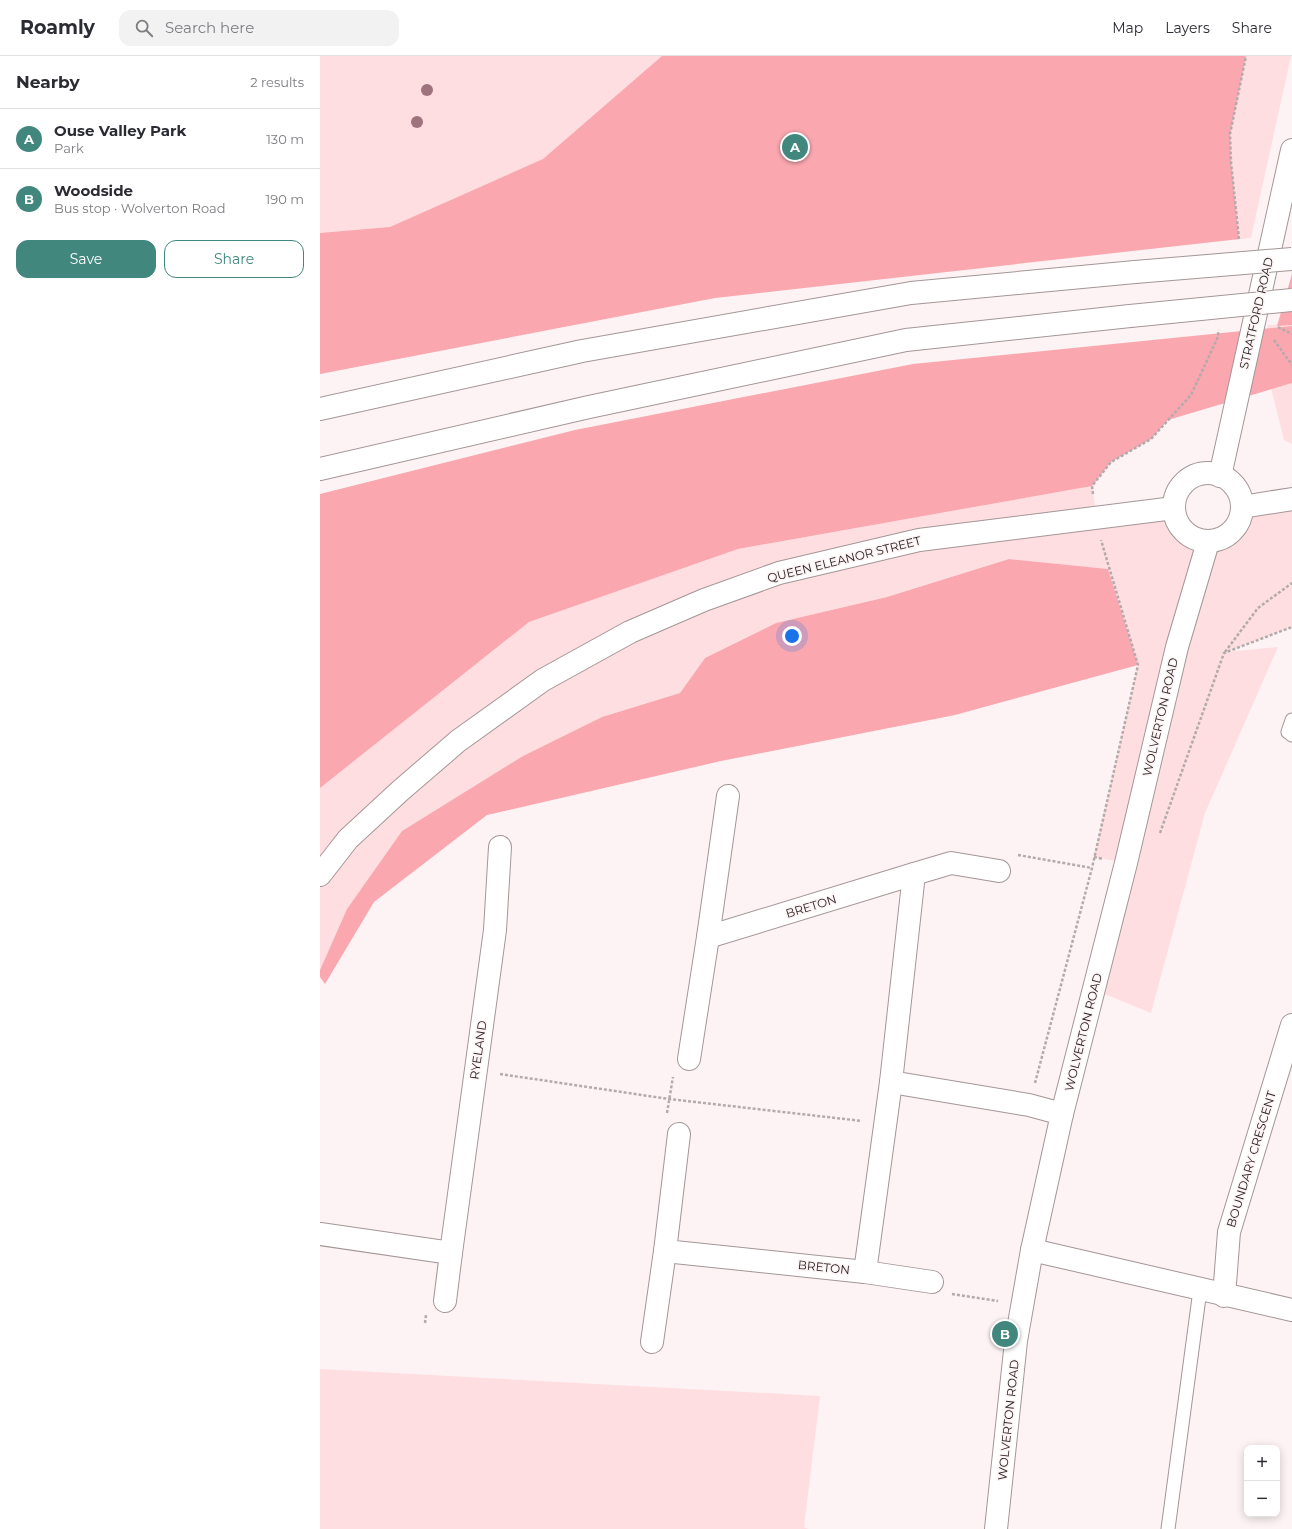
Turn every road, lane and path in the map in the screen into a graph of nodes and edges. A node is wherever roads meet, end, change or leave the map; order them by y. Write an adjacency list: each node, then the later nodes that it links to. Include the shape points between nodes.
1 (1246, 56): 3 (path, via 1230,134 1230,162)
2 (1292, 150): 13 (main road, STRATFORD ROAD)
3 (1239, 239)
4 (1292, 259): 11 (main road, bridge, via 911,293 582,351)
5 (1292, 300): 12 (main road, bridge, via 906,340 589,407)
6 (1277, 326): 7 (path)
7 (1292, 334)
8 (1217, 339): 17 (path, via 1191,395 1151,439 1110,462 1092,486)
9 (1274, 341): 10 (path)
10 (1292, 366)
11 (320, 409)
12 (320, 469)
13 (1220, 476): 15 (main road, via 1199,475 1189,480 1181,487); 16 (main road, via 1232,483 1240,494)
14 (1292, 499): 16 (main road)
15 (1174, 508): 17 (main road, QUEEN ELEANOR STREET); 18 (main road, via 1177,521 1184,532)
16 (1242, 508): 18 (main road, via 1235,528 1226,537)
17 (1097, 517): 27 (path, via 1103,550 1138,665); 31 (main road, QUEEN ELEANOR STREET, via 919,540 786,571 704,600 630,632 543,680 458,741 348,839)
18 (1208, 542): 28 (main road, WOLVERTON ROAD, via 1177,647)
19 (1292, 583): 21 (path, via 1258,608)
20 (1292, 627): 21 (path)
21 (1224, 653): 25 (path)
22 (1292, 720): 23 (lane, via 1288,732)
23 (1292, 735)
24 (728, 796): 33 (main road)
25 (1158, 837)
26 (500, 847): 36 (main road, RYELAND, via 495,930)
27 (1094, 857): 28 (path); 29 (path)
28 (1126, 863): 40 (main road, WOLVERTON ROAD)
29 (1092, 868): 30 (path, via 1014,854); 39 (path)
30 (999, 871): 32 (main road, BRETON, via 951,863)
31 (320, 874)
32 (914, 874): 33 (main road, BRETON); 37 (main road, BRETON)
33 (708, 937): 35 (main road)
34 (1292, 1025): 50 (main road, BOUNDARY CRESCENT, via 1229,1232)
35 (689, 1058): 38 (path, via 674,1070)
36 (476, 1071): 38 (path); 46 (main road, RYELAND)
37 (891, 1082): 39 (main road); 41 (main road, BRETON)
38 (669, 1099): 41 (path); 42 (path, via 667,1118)
39 (1029, 1105): 40 (main road)
40 (1062, 1114): 44 (main road, WOLVERTON ROAD)
41 (885, 1123): 47 (main road, BRETON)
42 (679, 1134): 45 (main road)
43 (320, 1234): 46 (main road)
44 (1032, 1250): 49 (main road); 52 (main road, WOLVERTON ROAD)
45 (665, 1251): 47 (main road, BRETON); 54 (main road)
46 (451, 1253): 51 (main road, RYELAND)
47 (865, 1272): 48 (main road)
48 (932, 1282): 52 (path, via 943,1293)
49 (1200, 1290): 50 (main road); 56 (lane)
50 (1224, 1296): 53 (main road)
51 (445, 1301)
52 (1023, 1305): 55 (main road, WOLVERTON ROAD, via 1016,1342)
53 (1292, 1310)
54 (652, 1342)
55 (996, 1529)
56 (1168, 1529)

